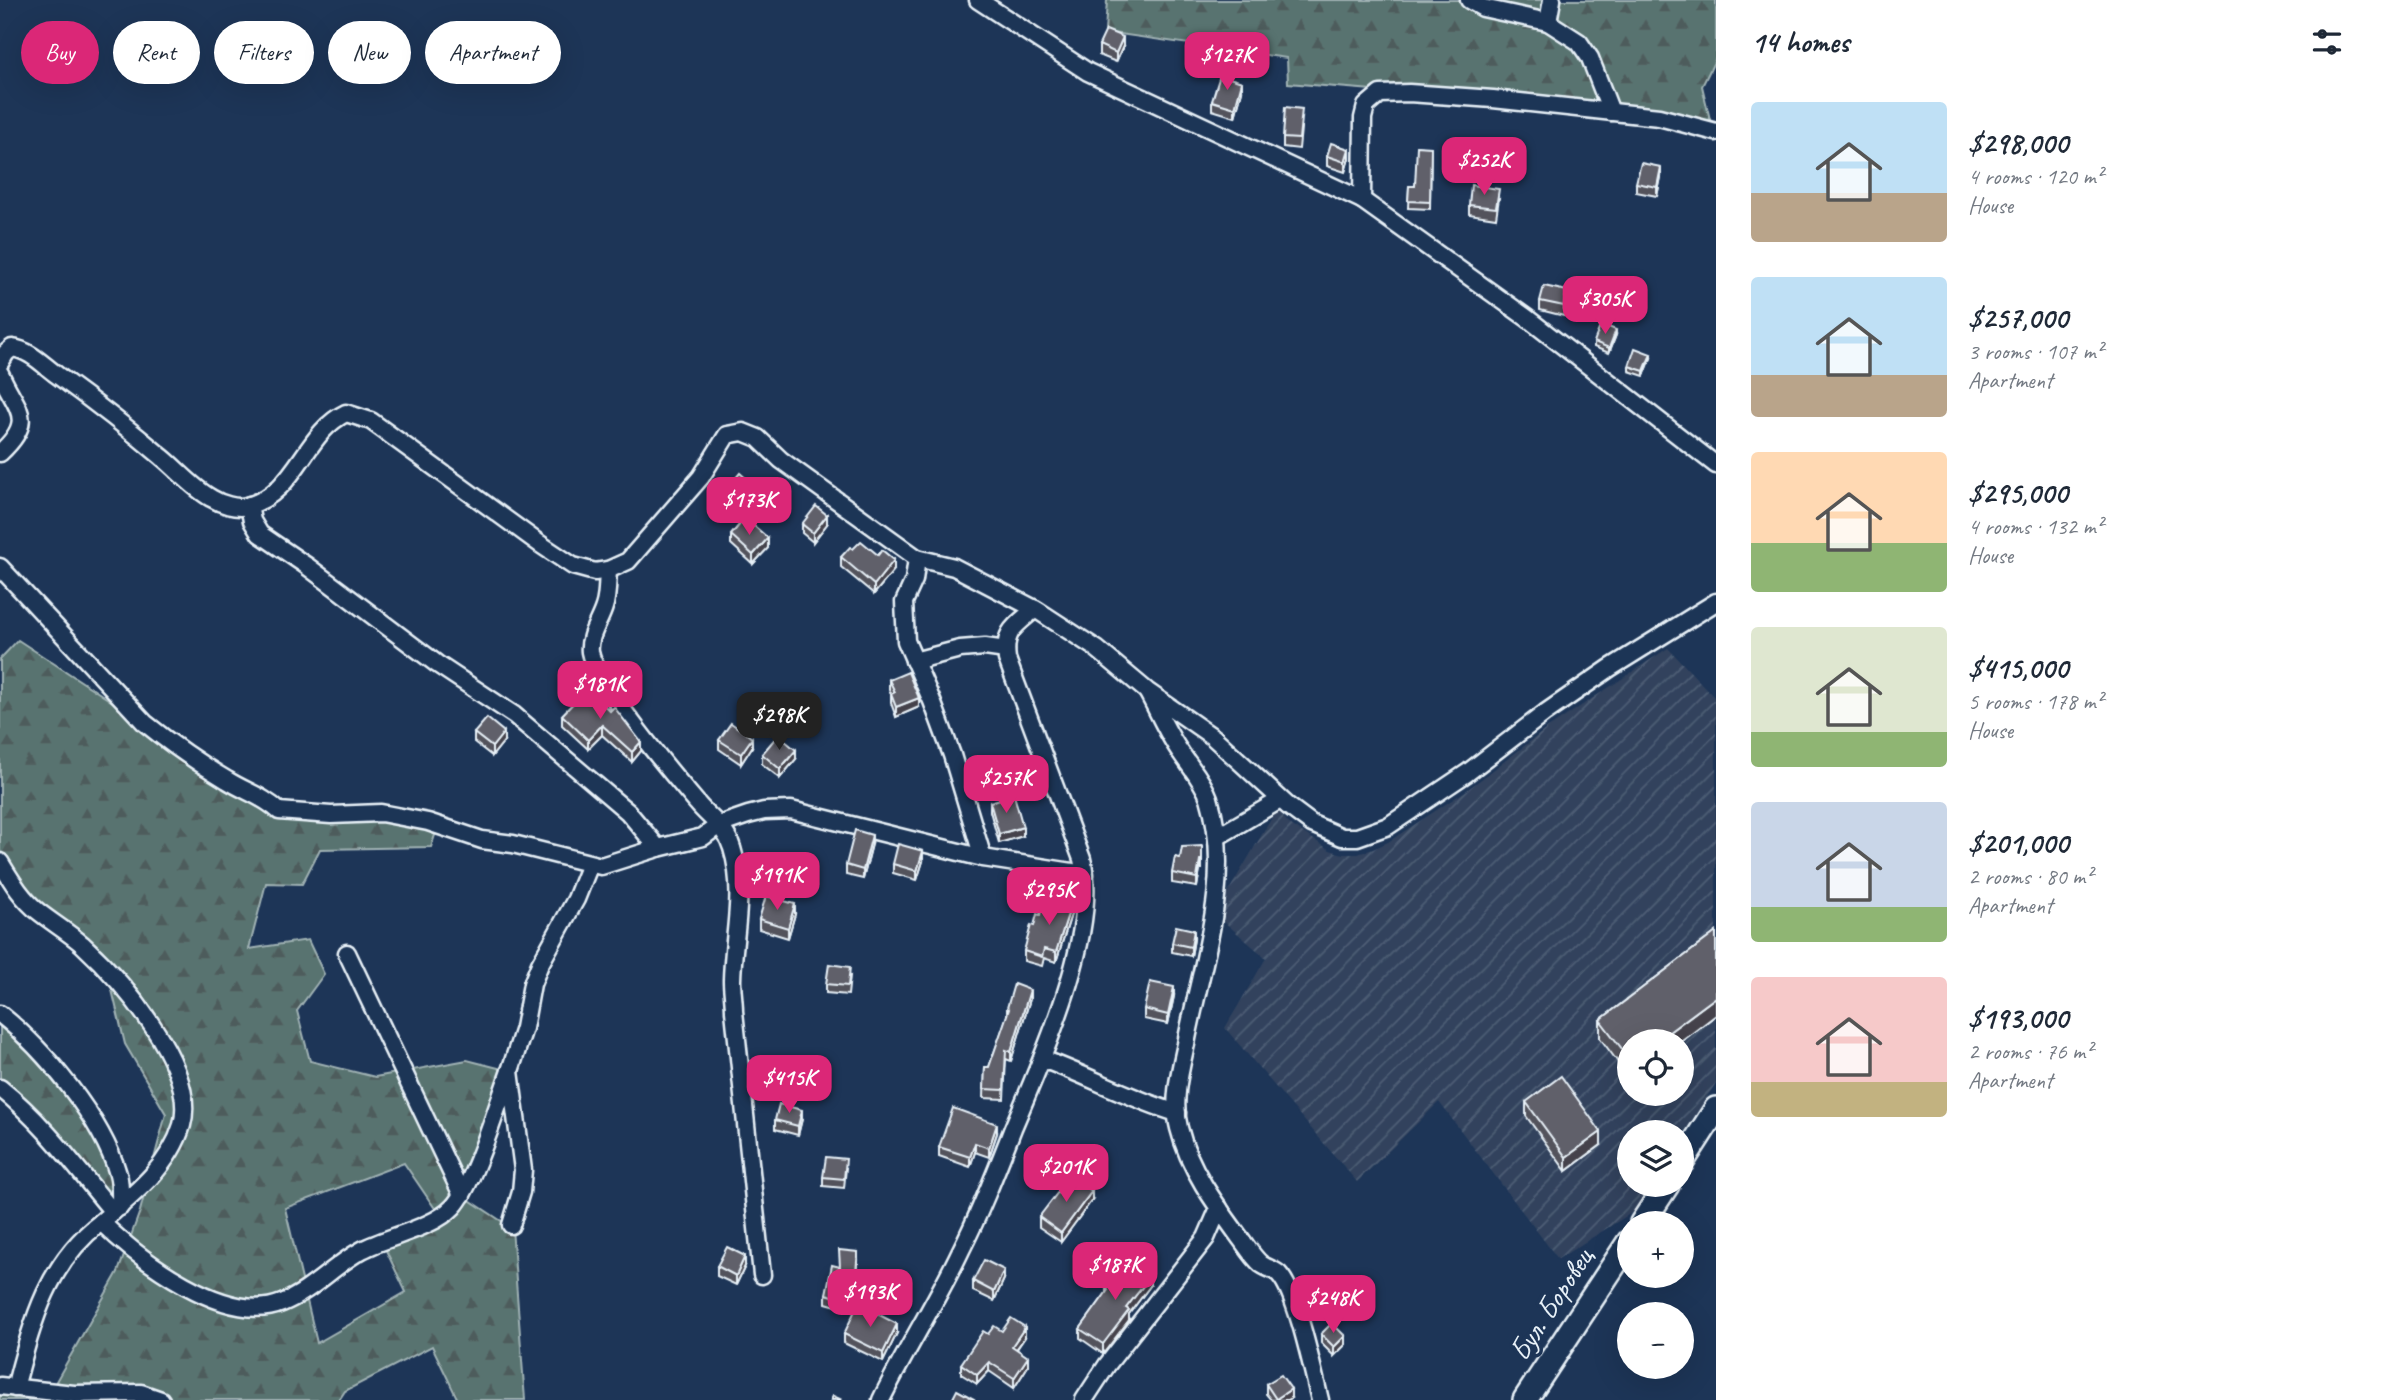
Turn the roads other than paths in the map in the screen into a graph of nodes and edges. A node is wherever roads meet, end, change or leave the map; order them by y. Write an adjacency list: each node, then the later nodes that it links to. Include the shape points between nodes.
1 (978, 0): 7 (street, via 1088,72)
2 (1469, 0): 4 (street, via 1483,8)
3 (1552, 0): 4 (street)
4 (1548, 22): 5 (street, via 1579,42)
5 (1611, 111): 6 (street, via 1659,117); 7 (street, via 1380,94 1366,106 1363,118)
6 (1716, 132)
7 (1362, 200): 11 (street, via 1527,318)
8 (0, 363): 12 (street, via 12,348 27,352 103,407 198,489 226,505)
9 (0, 373): 10 (street, via 21,419 17,436)
10 (0, 453)
11 (1716, 465)
12 (249, 505): 15 (street, via 285,483 322,429 346,413 371,421 573,566); 24 (street, via 260,534 514,715 628,812)
13 (917, 558): 15 (street, via 781,460 758,438 736,432 727,435 701,477 628,561); 17 (street, via 954,567); 19 (street, via 903,613)
14 (0, 567): 27 (street, via 145,723 217,774 265,797 279,811 381,813)
15 (607, 570): 22 (street, via 605,605 590,650 594,663 679,783)
16 (1716, 602): 21 (street, via 1610,668 1388,826 1342,837 1312,824)
17 (1035, 609): 18 (street, via 1011,630); 20 (street, via 1097,649)
18 (1006, 650): 19 (street, via 961,649); 28 (street)
19 (914, 661): 25 (street, via 952,755)
20 (1147, 691): 21 (street, via 1213,737); 23 (street, via 1208,797)
21 (1280, 800): 23 (street)
22 (719, 825): 24 (street, via 703,838); 25 (street, via 764,811 791,810); 42 (street, via 732,848 740,898 732,979)
23 (1217, 837): 35 (street, via 1219,876 1181,1066)
24 (658, 848): 27 (street, via 601,866)
25 (984, 858): 28 (street)
26 (0, 862): 39 (street, via 28,902 82,944 127,990 177,1075 184,1110 176,1140 165,1160)
27 (590, 864): 32 (street, via 540,964)
28 (1085, 874): 31 (street, via 1082,932)
29 (347, 953): 37 (street)
30 (0, 1014): 39 (street, via 40,1050 99,1133 119,1177)
31 (1042, 1059): 35 (street); 45 (street, via 961,1251)
32 (510, 1071): 37 (street); 40 (street, via 523,1170)
33 (0, 1088): 39 (street, via 51,1136)
34 (1716, 1109): 36 (street)
35 (1177, 1113): 38 (street, via 1190,1159)
36 (1694, 1143)
37 (462, 1195): 39 (street, via 440,1216 359,1251 296,1296 264,1306 222,1301 149,1263 124,1244)
38 (1219, 1208): 46 (street, via 1206,1238); 47 (street, via 1261,1264 1279,1274 1301,1327)
39 (111, 1214): 43 (street, via 73,1249 39,1304)
40 (511, 1225)
41 (1617, 1260): 48 (street, Бул. Боровец)
42 (762, 1275)
43 (8, 1387): 44 (street, via 74,1394 141,1392)
44 (161, 1400)
45 (881, 1400)
46 (1084, 1400)
47 (1320, 1400)
48 (1525, 1400)

